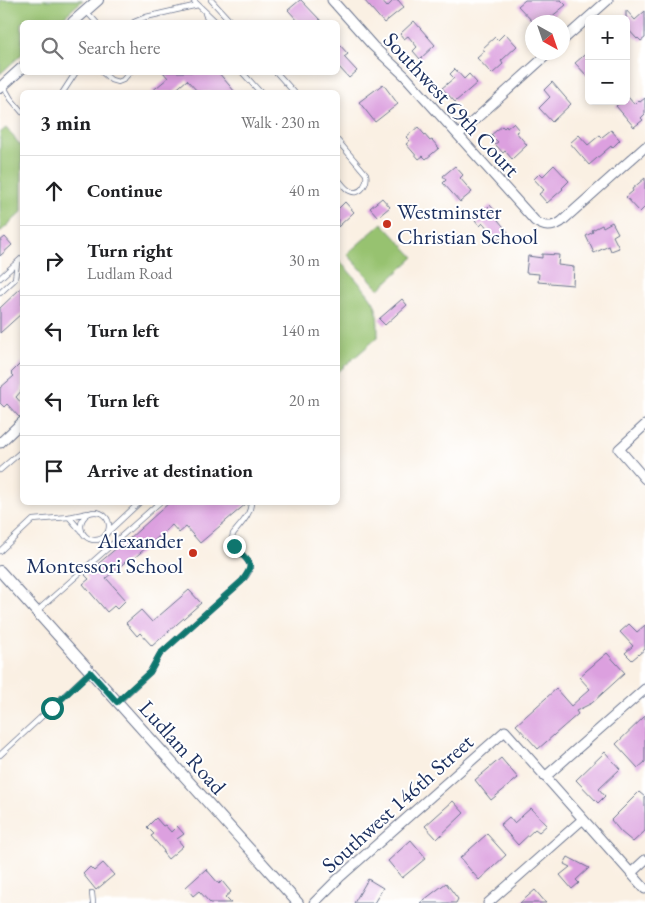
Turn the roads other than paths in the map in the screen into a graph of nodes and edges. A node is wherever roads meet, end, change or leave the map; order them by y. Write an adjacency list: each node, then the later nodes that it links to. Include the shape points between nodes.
1 (98, 0): 7 (street)
2 (194, 0): 6 (lane)
3 (211, 0): 14 (lane)
4 (608, 0): 15 (street)
5 (335, 1): 28 (street, Southwest 69th Court)
6 (198, 5): 8 (lane); 11 (lane)
7 (86, 11): 9 (street); 10 (lane)
8 (204, 11): 12 (lane); 13 (lane)
9 (75, 20)
10 (94, 20)
11 (139, 20)
12 (207, 20)
13 (214, 20)
14 (228, 20)
15 (570, 34)
16 (541, 60): 28 (street)
17 (20, 70): 23 (street)
18 (74, 75): 24 (lane)
19 (105, 75): 20 (lane, via 118,82)
20 (127, 75)
21 (245, 75): 25 (lane)
22 (279, 75): 26 (lane)
23 (2, 87): 27 (lane)
24 (64, 90)
25 (258, 90)
26 (292, 90)
27 (20, 109)
28 (458, 135): 30 (street, Southwest 69th Court, via 535,221 550,226 564,220)
29 (340, 143): 31 (lane, via 367,178 362,189 352,192)
30 (645, 147)
31 (340, 181)
32 (20, 260): 33 (lane)
33 (17, 263): 34 (lane); 35 (lane, via 15,279)
34 (0, 278)
35 (0, 293)
36 (20, 424): 38 (street)
37 (645, 425): 41 (street, via 619,449)
38 (0, 443)
39 (20, 453): 40 (lane)
40 (0, 470)
41 (645, 479)
42 (137, 505): 48 (lane)
43 (157, 505): 53 (lane)
44 (251, 505): 56 (lane, via 232,537 235,547 250,563 249,572 160,654 150,672)
45 (88, 513): 46 (lane); 47 (lane, via 98,512); 49 (lane, via 82,520)
46 (69, 517): 49 (lane); 51 (lane, via 33,520)
47 (106, 517): 48 (lane, via 116,520); 50 (lane, via 109,525)
48 (124, 517): 50 (lane)
49 (83, 533): 50 (lane, via 94,540)
50 (106, 534)
51 (0, 551)
52 (0, 571): 53 (street, Ludlam Road)
53 (36, 612): 54 (street, Ludlam Road)
54 (90, 672): 56 (street, Ludlam Road); 57 (lane)
55 (645, 689): 58 (street)
56 (117, 702): 65 (street, Ludlam Road)
57 (0, 755)
58 (545, 777): 59 (street); 66 (street, Southwest 146th Street, via 505,731)
59 (583, 819): 61 (street); 67 (street)
60 (645, 860): 61 (street)
61 (631, 873): 62 (street)
62 (645, 889)
63 (92, 893): 64 (lane)
64 (93, 903)
65 (298, 903)
66 (314, 903)
67 (488, 903)

